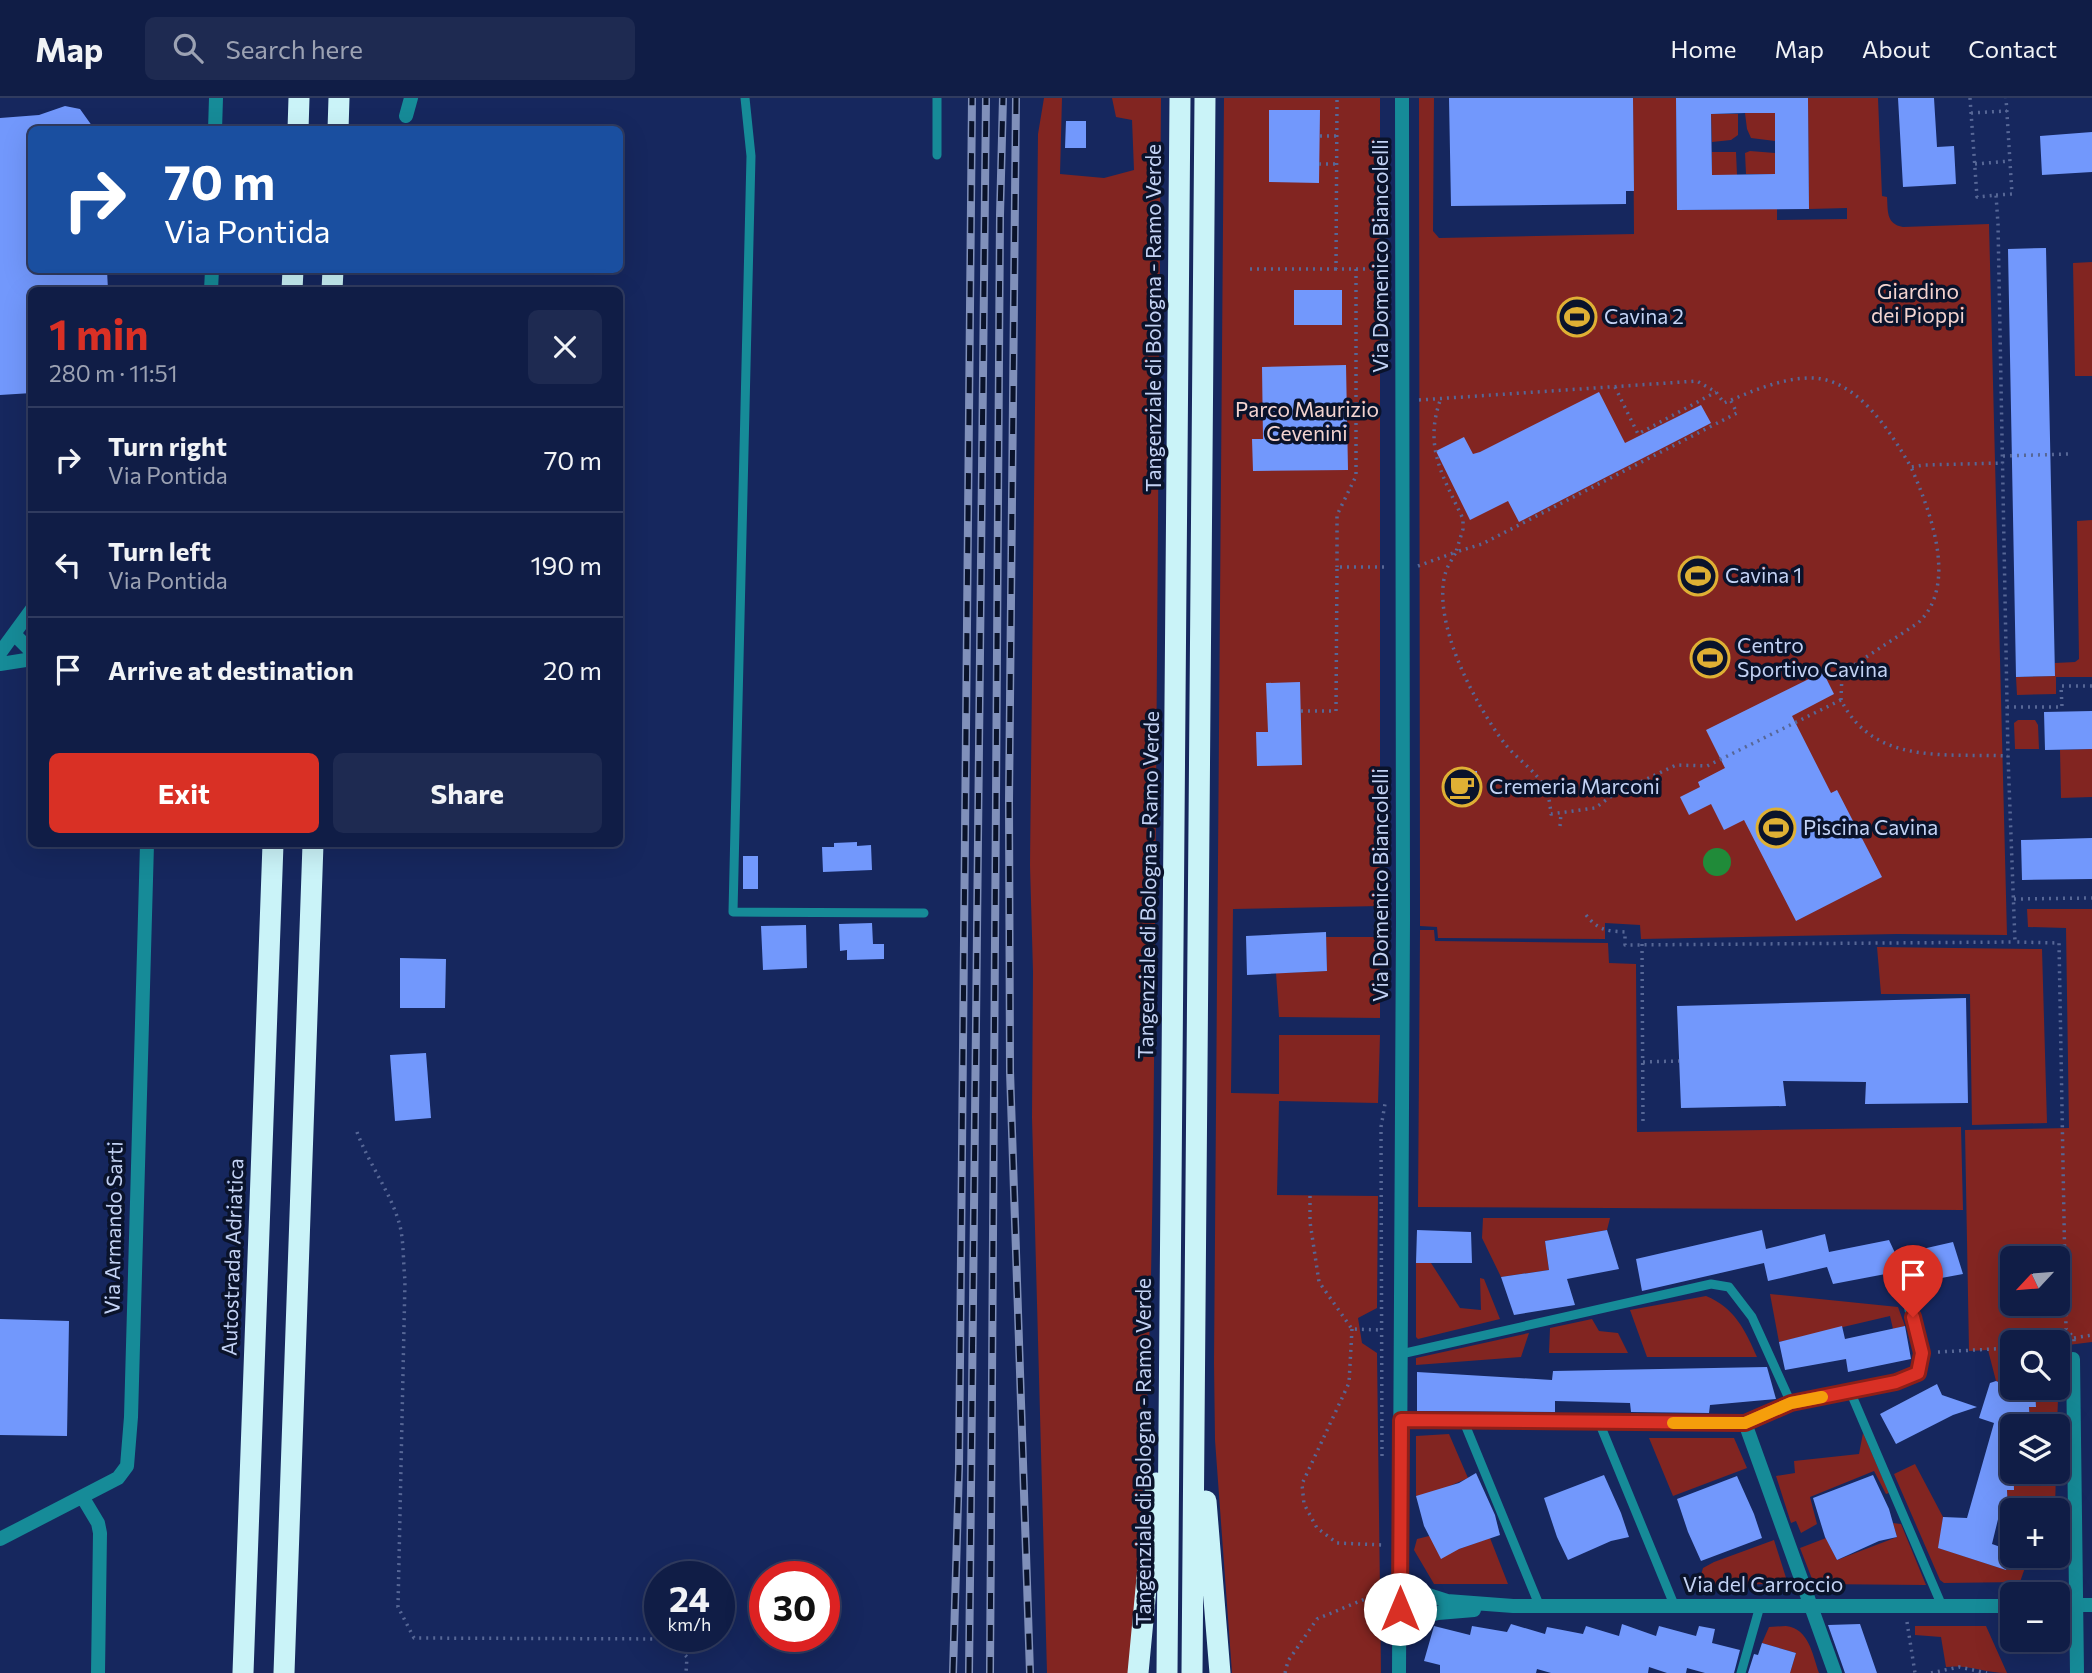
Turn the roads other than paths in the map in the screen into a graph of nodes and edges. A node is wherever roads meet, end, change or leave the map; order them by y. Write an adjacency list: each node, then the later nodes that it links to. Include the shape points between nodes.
1 (216, 98): 11 (street)
2 (299, 98): 12 (highway)
3 (339, 98): 13 (highway)
4 (411, 98): 10 (street)
5 (746, 98): 24 (lane, via 751,156 733,912)
6 (937, 98): 14 (lane)
7 (1181, 98): 25 (highway, Tangenziale di Bologna - Ramo Verde)
8 (1205, 98): 27 (highway)
9 (1402, 98): 28 (street, Via Domenico Biancolelli)
10 (406, 116)
11 (215, 126)
12 (298, 126)
13 (338, 126)
14 (937, 155)
15 (28, 615): 16 (street)
16 (14, 634): 17 (street); 18 (street)
17 (28, 648)
18 (0, 653)
19 (28, 660): 20 (street)
20 (0, 664)
21 (147, 847): 36 (street, Via Armando Sarti, via 127,1466 118,1478)
22 (273, 847): 51 (highway, Autostrada Adriatica)
23 (313, 847): 52 (highway)
24 (923, 913)
25 (1170, 1292): 53 (highway); 54 (highway, Tangenziale di Bologna - Ramo Verde)
26 (1909, 1299): 30 (street, via 1922,1353 1918,1373)
27 (1195, 1328): 55 (highway); 56 (highway)
28 (1401, 1354): 31 (lane, via 1711,1284 1729,1287 1752,1317); 32 (street, Via Domenico Biancolelli)
29 (2073, 1359): 41 (street)
30 (1850, 1391): 31 (street); 46 (lane)
31 (1791, 1403): 35 (street)
32 (1401, 1420): 33 (street); 38 (street, Via Domenico Biancolelli)
33 (1464, 1422): 34 (street); 47 (lane)
34 (1599, 1422): 35 (street); 48 (lane)
35 (1745, 1423): 45 (street)
36 (83, 1497): 37 (street, Via Armando Sarti); 50 (street, via 100,1533)
37 (0, 1539)
38 (1400, 1590): 43 (street, Via del Carroccio, via 1447,1601); 49 (street, Via Domenico Biancolelli)
39 (2000, 1605): 46 (street, Via del Carroccio)
40 (2070, 1605): 41 (street)
41 (2076, 1605): 42 (street); 60 (street)
42 (2092, 1605)
43 (1513, 1606): 47 (street, Via del Carroccio); 49 (street, Via del Carroccio, via 1438,1613)
44 (1760, 1606): 45 (street, Via del Carroccio); 48 (street, Via del Carroccio); 58 (lane)
45 (1811, 1606): 46 (street, Via del Carroccio); 59 (street)
46 (1942, 1606)
47 (1540, 1607): 48 (street, Via del Carroccio)
48 (1675, 1607)
49 (1400, 1623): 57 (street, Via Domenico Biancolelli)
50 (98, 1673)
51 (243, 1673)
52 (284, 1673)
53 (1139, 1673)
54 (1167, 1673)
55 (1192, 1673)
56 (1220, 1673)
57 (1399, 1673)
58 (1741, 1673)
59 (1835, 1673)
60 (2077, 1673)

